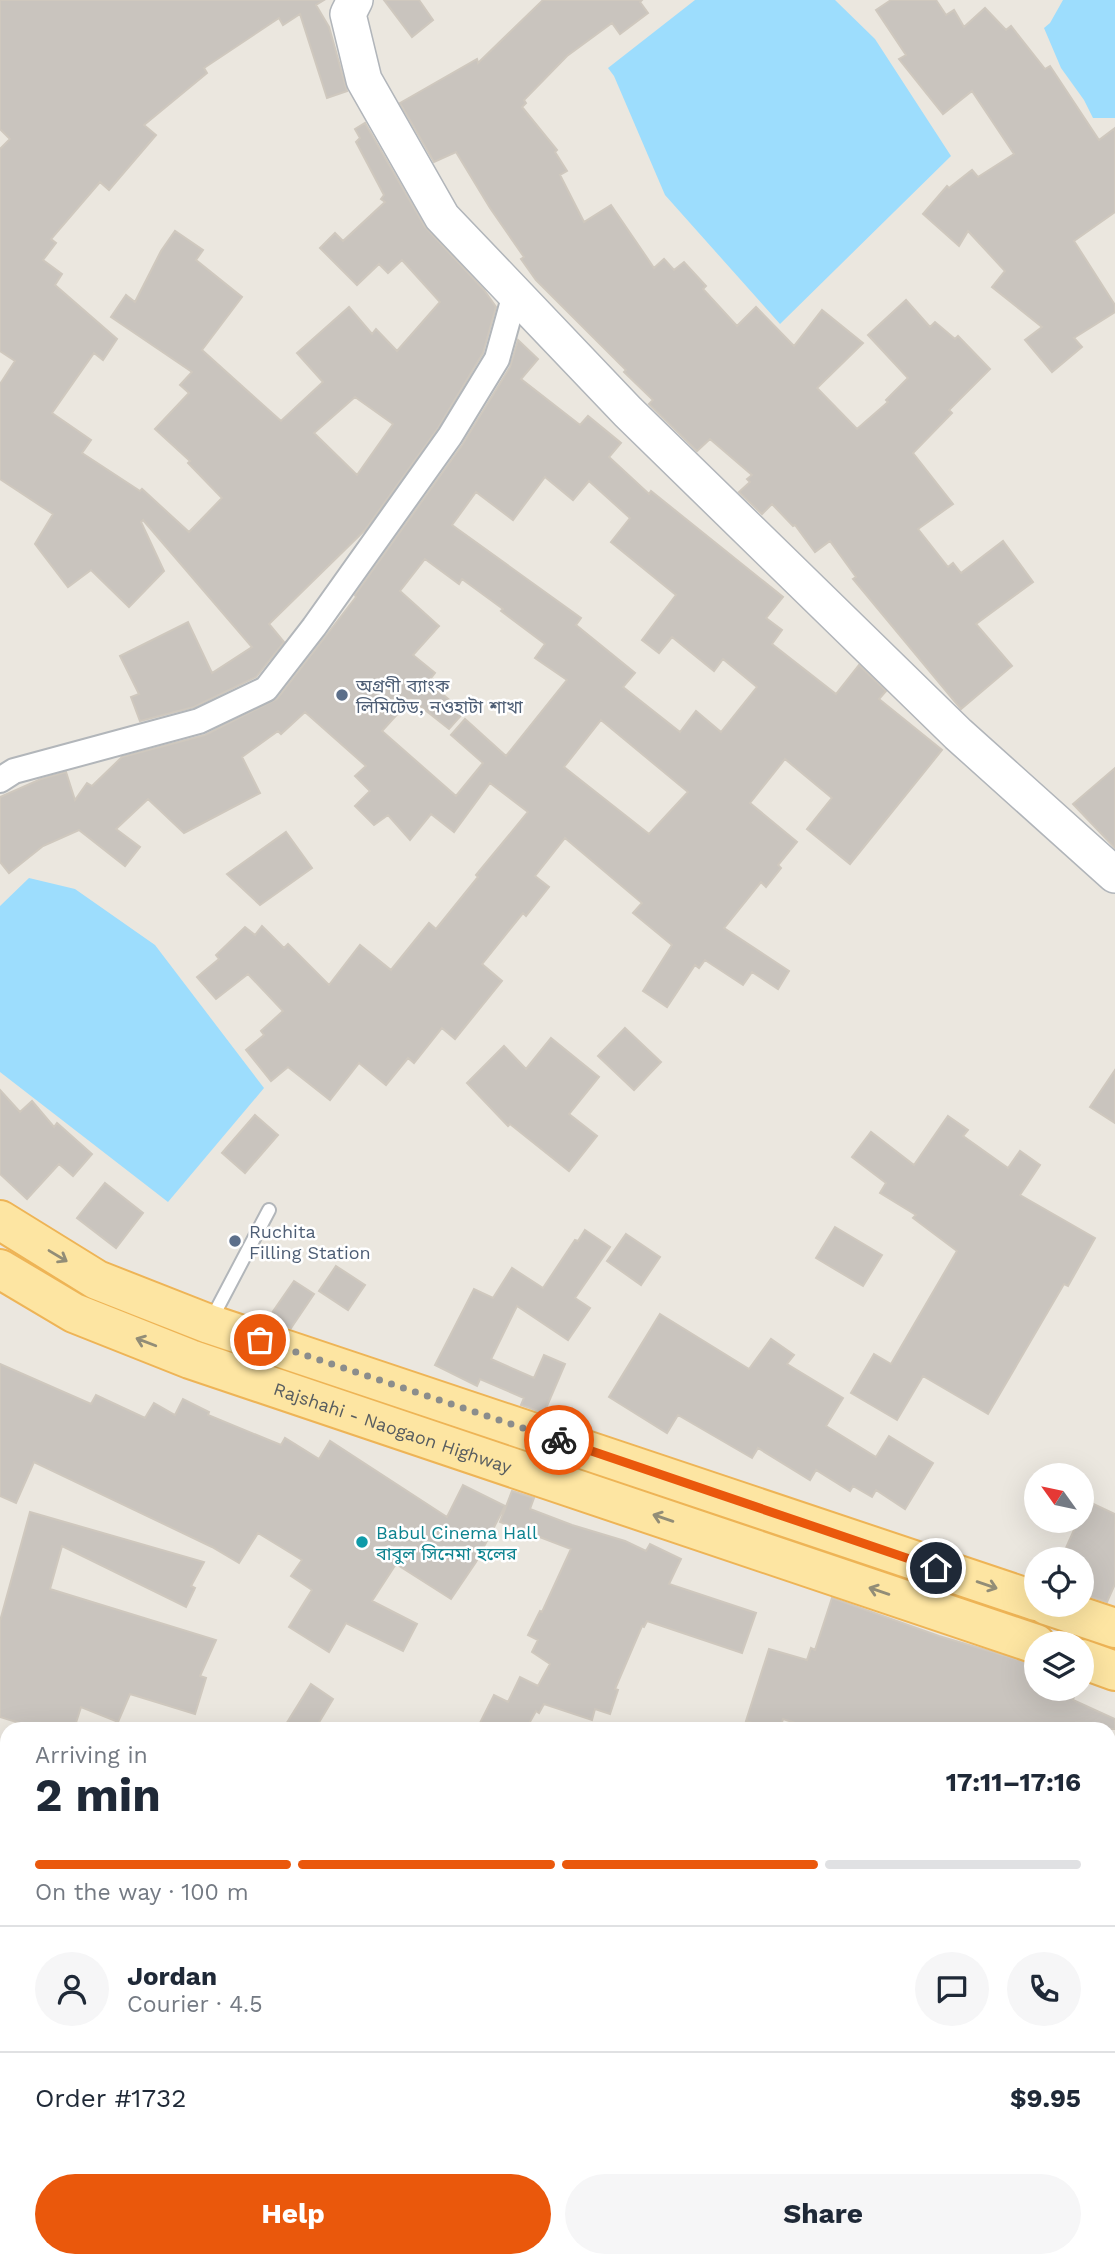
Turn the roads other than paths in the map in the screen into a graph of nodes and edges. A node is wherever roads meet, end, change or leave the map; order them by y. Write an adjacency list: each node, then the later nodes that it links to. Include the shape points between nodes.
1 (355, 0): 2 (street, via 348,14 364,80 442,217)
2 (515, 294): 3 (street, via 497,359 450,436 266,689 199,721 14,771); 4 (street, via 628,412 938,714)
3 (0, 780)
4 (1115, 875)
5 (269, 1210): 8 (lane)
6 (0, 1220): 8 (main road, Rajshahi - Naogaon Highway, one-way to 8)
7 (0, 1269): 8 (main road, Rajshahi - Naogaon Highway, one-way to 7, via 74,1313)
8 (200, 1342): 9 (main road, Rajshahi - Naogaon Highway, one-way to 9); 12 (main road, Rajshahi - Naogaon Highway, one-way to 8)
9 (1024, 1597)
10 (1082, 1617): 11 (main road)
11 (1115, 1628)
12 (1024, 1640)
13 (1094, 1663): 14 (main road)
14 (1115, 1671)

